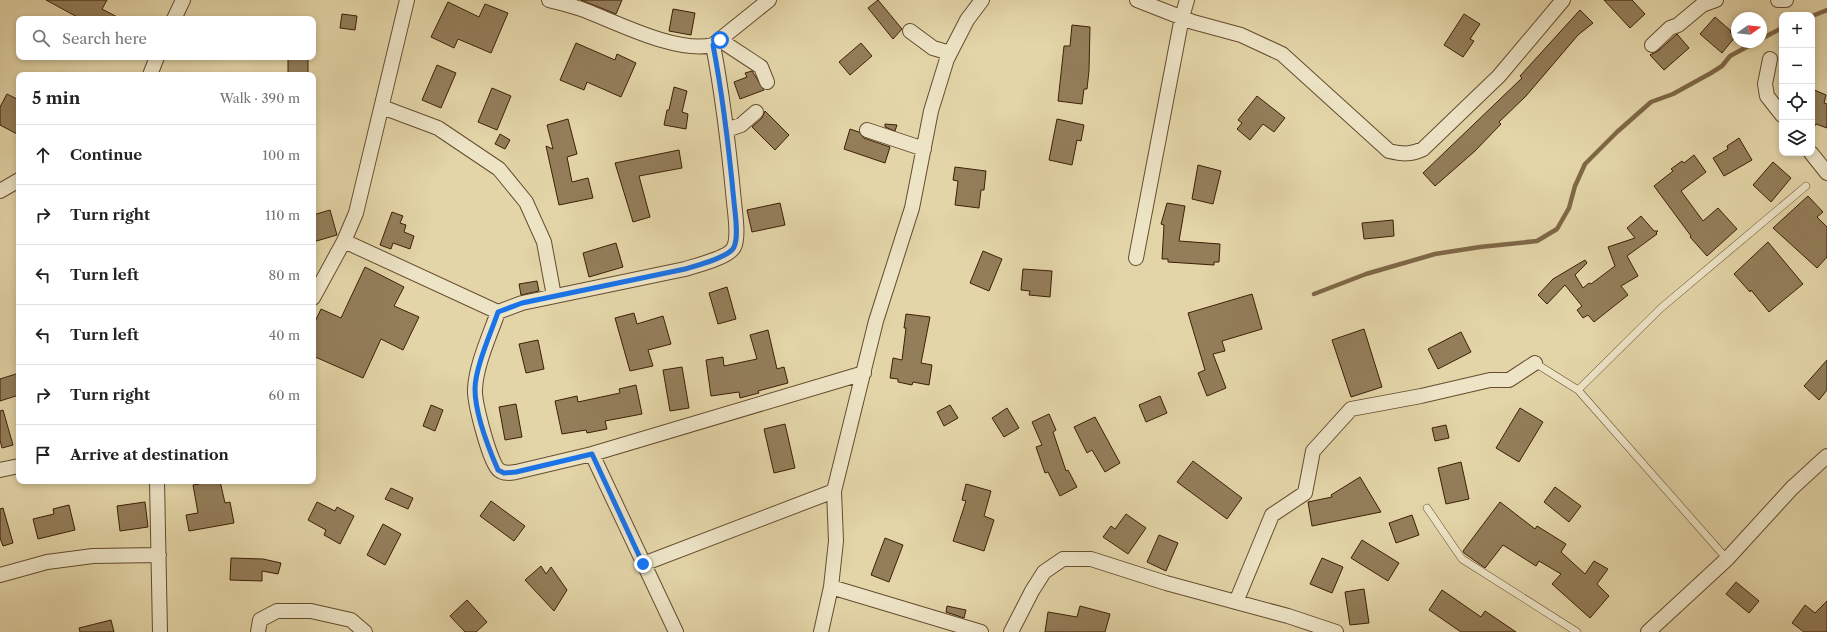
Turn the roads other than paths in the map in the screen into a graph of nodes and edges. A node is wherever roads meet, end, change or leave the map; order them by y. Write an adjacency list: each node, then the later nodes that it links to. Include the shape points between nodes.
1 (183, 0): 12 (street)
2 (407, 0): 22 (street)
3 (549, 0): 15 (street, via 650,36 694,47)
4 (769, 0): 15 (street)
5 (982, 0): 17 (street, via 967,20)
6 (1137, 0): 13 (street)
7 (1187, 0): 13 (street)
8 (1716, 0): 16 (street, via 1702,6 1678,25 1670,28)
9 (1778, 0): 10 (street)
10 (1786, 0)
11 (1559, 1): 13 (street, via 1499,76 1423,149 1403,155 1389,151 1282,54 1242,35)
12 (175, 16)
13 (1182, 17): 34 (street)
14 (910, 31): 17 (street, via 933,48)
15 (716, 43): 21 (street, via 761,67); 25 (street)
16 (1652, 45)
17 (950, 53): 27 (street, via 931,111)
18 (1770, 59): 23 (street, via 1765,84 1768,96)
19 (156, 60): 20 (street)
20 (151, 72)
21 (767, 82)
22 (382, 107): 33 (street, via 356,213); 36 (street, via 438,128 499,169 526,202 544,242)
23 (1779, 111)
24 (756, 112): 25 (street, via 741,125)
25 (726, 130): 36 (street, via 735,213 736,241 732,250 706,263 685,269)
26 (867, 130): 27 (street)
27 (924, 149): 39 (street, via 912,208 876,321)
28 (1813, 156): 29 (street)
29 (1827, 173)
30 (16, 182): 32 (street)
31 (1806, 186): 40 (lane, via 1661,308)
32 (0, 191)
33 (344, 241): 35 (street); 37 (street)
34 (1136, 258)
35 (316, 291)
36 (554, 296): 37 (street, via 522,303)
37 (498, 312): 41 (street, via 475,388 483,428 498,470 504,473 516,472)
38 (1536, 363): 40 (lane); 53 (street, via 1509,380 1490,380 1421,396 1351,408 1313,451 1305,493 1272,515)
39 (864, 373): 41 (street); 46 (street)
40 (1578, 390): 49 (lane)
41 (592, 454): 50 (street)
42 (1827, 456): 49 (street, via 1792,488)
43 (16, 467): 44 (street)
44 (0, 470)
45 (157, 484): 48 (street)
46 (834, 491): 50 (street); 52 (street, via 836,541)
47 (1427, 508): 62 (lane, via 1462,559)
48 (159, 555): 51 (street, via 93,556 47,562); 54 (street)
49 (1727, 559): 63 (street)
50 (643, 564): 57 (street)
51 (0, 575)
52 (831, 587): 58 (street); 59 (street)
53 (1236, 602): 60 (street, via 1091,559 1063,559 1044,572); 61 (street)
54 (160, 632)
55 (258, 632): 56 (street, via 260,620 277,611 311,611 343,617 352,620)
56 (365, 632)
57 (676, 632)
58 (821, 632)
59 (981, 632)
60 (1011, 632)
61 (1336, 632)
62 (1576, 632)
63 (1648, 632)

